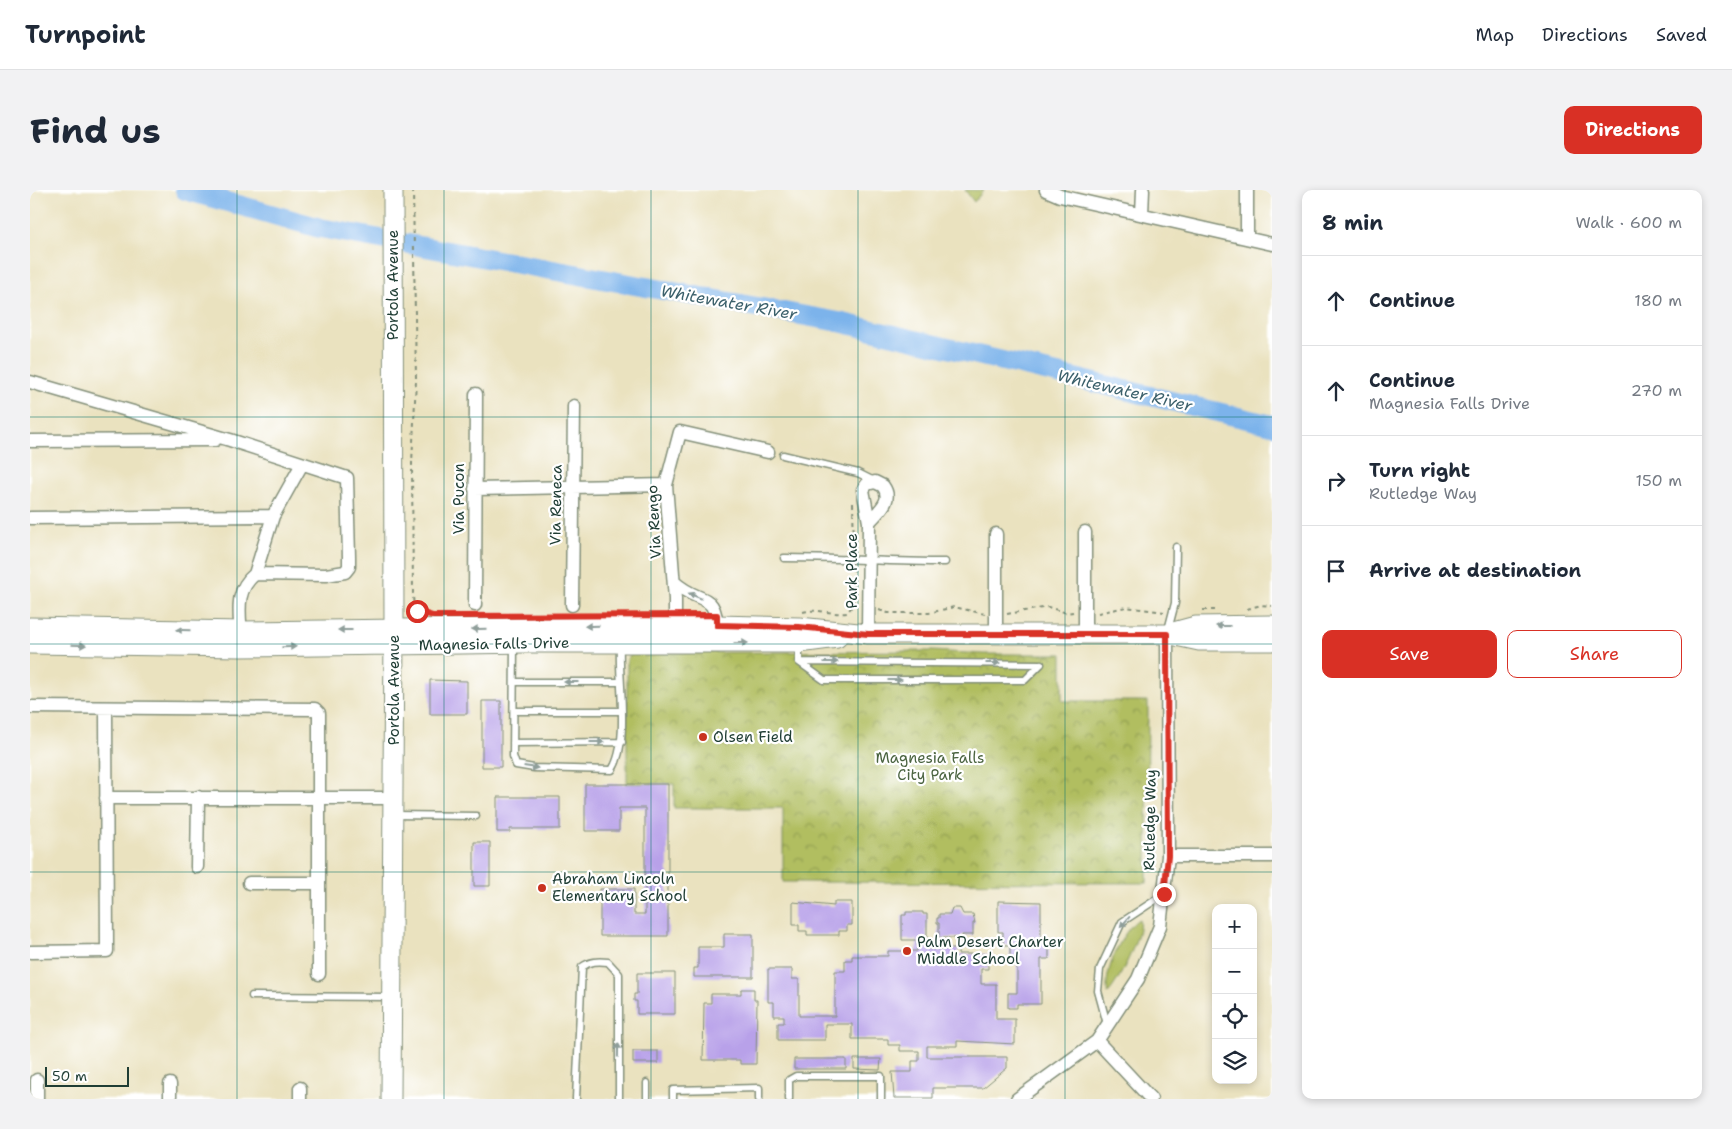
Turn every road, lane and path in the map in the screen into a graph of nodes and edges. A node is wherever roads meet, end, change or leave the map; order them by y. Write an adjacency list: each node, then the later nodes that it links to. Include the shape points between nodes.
1 (393, 190): 50 (street, Portola Avenue)
2 (413, 190): 40 (path, via 416,380 412,464 413,596 414,608)
3 (1046, 190): 6 (street)
4 (1143, 190): 6 (street)
5 (1247, 190): 7 (street)
6 (1142, 214): 7 (street)
7 (1247, 238): 8 (street)
8 (1272, 244)
9 (30, 382): 12 (street)
10 (476, 394): 20 (street, Via Pucon)
11 (574, 406): 19 (street, Via Reneca)
12 (230, 440): 13 (street); 16 (street)
13 (30, 441)
14 (768, 452): 18 (street, Via Rengo, via 680,432)
15 (783, 455): 17 (lane, via 858,473)
16 (302, 464): 22 (street); 32 (street, via 347,478 349,567 338,575)
17 (879, 484): 24 (street, Park Place, via 888,496); 24 (street, via 867,484 863,490)
18 (666, 485): 19 (street); 33 (street, Via Rengo)
19 (573, 486): 20 (street); 35 (street, Via Reneca)
20 (475, 489): 34 (street, Via Pucon)
21 (853, 500): 29 (path)
22 (273, 516): 23 (street); 32 (street)
23 (30, 518)
24 (868, 522): 30 (street, Park Place)
25 (1085, 532): 37 (street)
26 (996, 534): 39 (street)
27 (1176, 547): 38 (lane)
28 (784, 558): 29 (lane)
29 (854, 558): 30 (lane); 49 (path, via 854,603 850,610 842,614 818,609)
30 (868, 560): 31 (lane); 45 (street, Park Place)
31 (945, 562)
32 (255, 574): 51 (street, via 245,582 241,592)
33 (674, 582): 43 (street, Via Rengo); 44 (street, one-way to 33, via 716,612 710,601 682,590)
34 (475, 605)
35 (572, 605)
36 (876, 607): 39 (path, via 888,614 929,613 954,607)
37 (1085, 612): 38 (path, via 1126,607 1148,612); 39 (path, via 1067,613 1048,607); 46 (street)
38 (1173, 612): 47 (lane)
39 (996, 614): 48 (street)
40 (427, 615)
41 (1272, 625): 47 (street, Magnesia Falls Drive, one-way to 47, via 1196,626)
42 (30, 627): 51 (street, Magnesia Falls Drive, one-way to 42)
43 (675, 634): 44 (street, Magnesia Falls Drive); 50 (street, Magnesia Falls Drive, one-way to 50); 54 (street, Magnesia Falls Drive)
44 (717, 634): 49 (street, Magnesia Falls Drive)
45 (868, 634): 48 (street, Magnesia Falls Drive); 49 (street, Magnesia Falls Drive)
46 (1085, 634): 47 (street, Magnesia Falls Drive); 48 (street, Magnesia Falls Drive)
47 (1167, 634): 52 (street, Magnesia Falls Drive, via 1200,641); 69 (street, Rutledge Way)
48 (996, 635)
49 (799, 636): 49 (lane, via 824,680 1025,680 1041,664)
50 (394, 638): 51 (street, Magnesia Falls Drive); 53 (street, Magnesia Falls Drive); 67 (street, Portola Avenue)
51 (241, 639): 55 (street, Magnesia Falls Drive, one-way to 51)
52 (1272, 641)
53 (514, 643): 54 (street, Magnesia Falls Drive); 56 (lane)
54 (620, 643): 57 (lane)
55 (30, 644)
56 (514, 682): 57 (lane, one-way to 56); 60 (lane)
57 (620, 682): 61 (lane)
58 (30, 707): 59 (street)
59 (106, 708): 65 (street); 66 (street, via 315,709 319,713)
60 (514, 711): 61 (lane); 63 (lane)
61 (621, 711): 62 (lane)
62 (622, 742): 63 (lane, one-way to 62); 63 (lane, one-way to 62, via 516,765 612,770)
63 (514, 743)
64 (198, 797): 65 (street); 66 (street); 71 (street)
65 (106, 798): 75 (street, via 107,951)
66 (319, 798): 67 (street); 73 (street)
67 (393, 807): 68 (lane); 78 (street, Portola Avenue)
68 (476, 816)
69 (1168, 856): 70 (street); 74 (street, Rutledge Way)
70 (1272, 856)
71 (197, 867)
72 (249, 883): 73 (street)
73 (319, 883): 76 (street)
74 (1164, 894): 79 (street, Rutledge Way, via 1160,926 1138,978); 79 (lane, one-way to 79, via 1122,922 1100,969 1098,991)
75 (30, 952)
76 (319, 974)
77 (252, 996): 78 (lane)
78 (391, 997): 86 (street, Portola Avenue)
79 (1108, 1026): 80 (street, Rutledge Way)
80 (1098, 1041): 94 (street, Rutledge Way); 95 (street)
81 (37, 1080): 84 (street)
82 (170, 1084): 85 (street)
83 (647, 1084): 89 (lane)
84 (37, 1099)
85 (170, 1099)
86 (391, 1099)
87 (576, 1099): 88 (lane, one-way to 87, via 618,974 608,962 589,962 582,967)
88 (619, 1099)
89 (647, 1099)
90 (674, 1099): 91 (lane, via 673,1090 759,1088)
91 (759, 1099)
92 (789, 1099): 93 (lane, via 790,1080 796,1076 881,1076)
93 (882, 1099)
94 (1017, 1099)
95 (1151, 1099)

